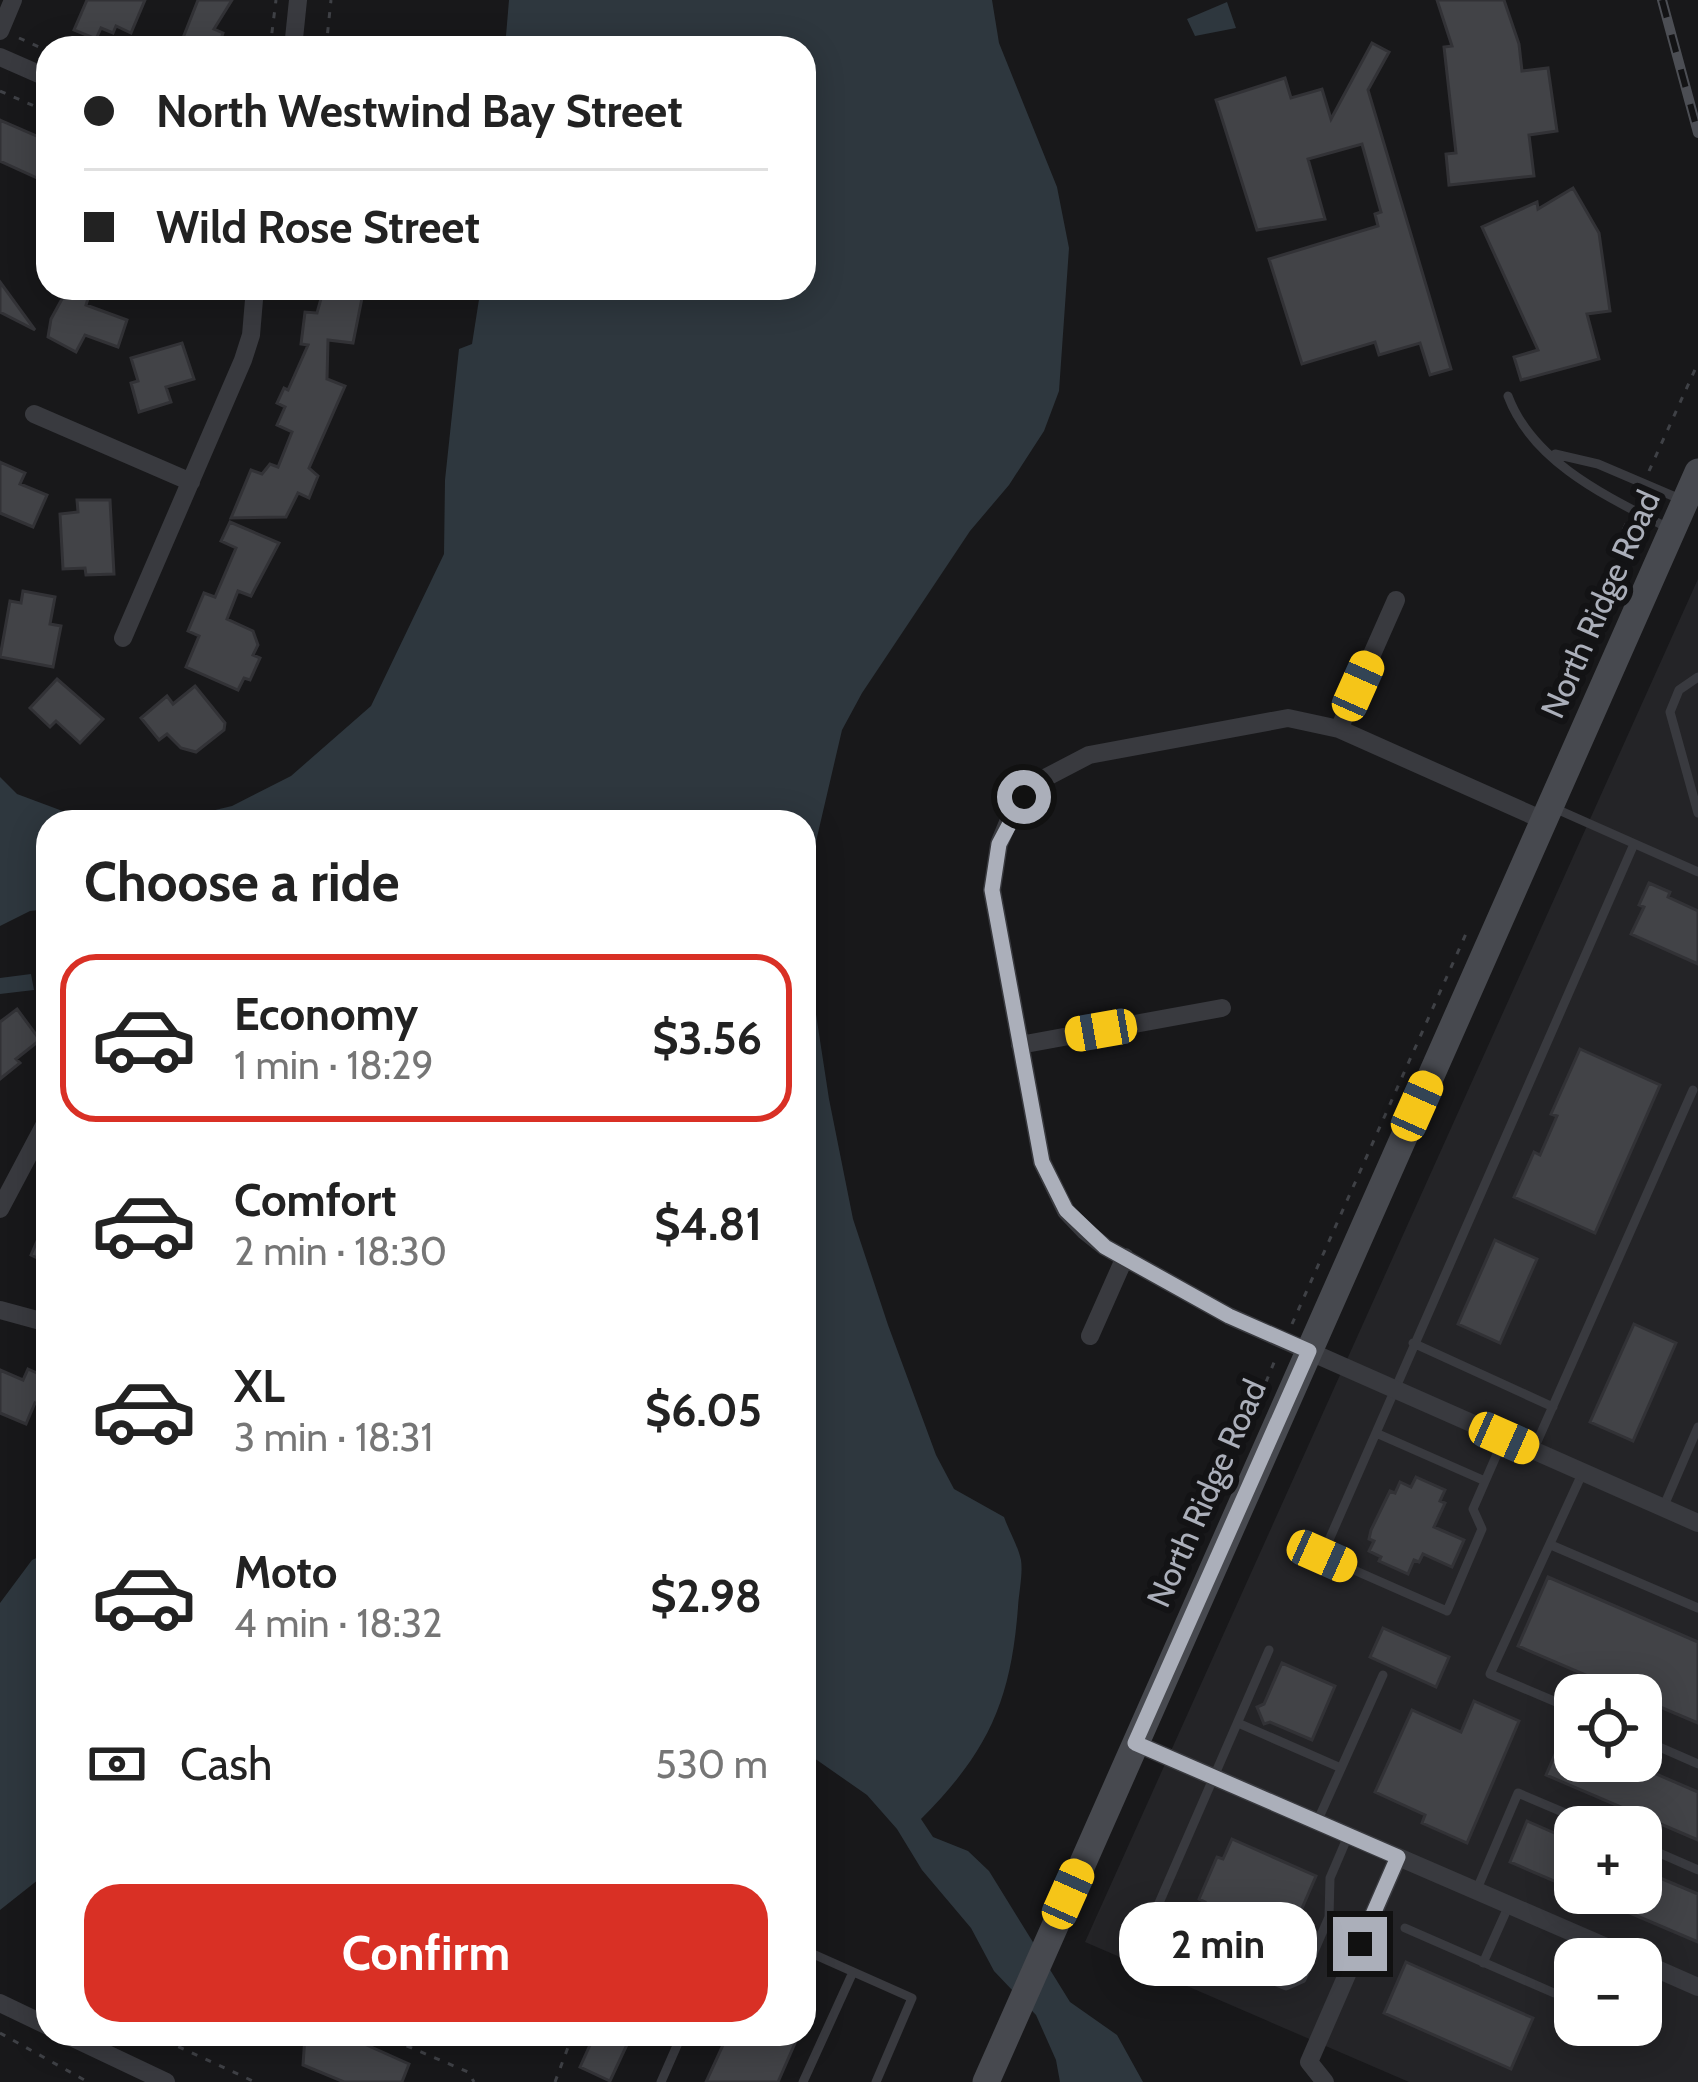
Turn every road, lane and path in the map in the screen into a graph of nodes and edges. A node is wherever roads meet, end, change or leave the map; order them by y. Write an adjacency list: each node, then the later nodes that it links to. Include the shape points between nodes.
1 (14, 0): 5 (street)
2 (276, 0): 6 (path)
3 (298, 0): 7 (street)
4 (331, 0): 8 (path)
5 (0, 32): 9 (path)
6 (272, 36)
7 (294, 36)
8 (327, 36)
9 (36, 46)
10 (0, 57): 11 (street)
11 (36, 73)
12 (0, 91): 13 (path)
13 (36, 107)
14 (254, 300): 21 (street, via 243,360)
15 (1698, 363): 22 (path)
16 (1508, 396): 18 (lane, via 1526,432)
17 (34, 414): 21 (street)
18 (1551, 453): 19 (lane); 23 (lane)
19 (1612, 470): 22 (lane); 23 (lane)
20 (1698, 472): 24 (main road, North Ridge Road)
21 (191, 482): 29 (street)
22 (1644, 483): 24 (lane)
23 (1602, 494): 25 (lane)
24 (1685, 502): 26 (main road, North Ridge Road)
25 (1632, 509): 26 (lane); 27 (path, via 1624,530 1636,544)
26 (1673, 530): 32 (main road, North Ridge Road)
27 (1634, 565)
28 (1396, 600): 31 (street)
29 (123, 638)
30 (1698, 677): 33 (lane, via 1679,690 1670,712)
31 (1339, 729): 32 (street); 38 (street, via 1263,720 1088,755 1024,797 999,844 992,890)
32 (1546, 813): 34 (lane); 47 (main road, North Ridge Road)
33 (1698, 813)
34 (1634, 844): 35 (lane); 46 (lane)
35 (1698, 872)
36 (1477, 910): 47 (path)
37 (1222, 1008): 38 (street)
38 (1020, 1045): 42 (street, via 1051,1186 1084,1232)
39 (1693, 1090): 50 (lane)
40 (36, 1139): 41 (street)
41 (0, 1209)
42 (1124, 1257): 45 (street); 47 (street)
43 (0, 1310): 44 (street)
44 (36, 1320)
45 (1090, 1336)
46 (1413, 1343): 49 (lane); 50 (lane)
47 (1296, 1346): 48 (path); 49 (street); 67 (main road, North Ridge Road)
48 (1266, 1382)
49 (1394, 1389): 52 (lane); 53 (street)
50 (1553, 1407): 54 (lane)
51 (1697, 1431): 55 (lane)
52 (1376, 1433): 58 (lane); 58 (lane, via 1322,1556 1447,1611 1483,1529 1473,1509)
53 (1504, 1438): 54 (street); 58 (lane)
54 (1533, 1451): 57 (street)
55 (1684, 1459): 56 (lane); 59 (lane)
56 (1698, 1465)
57 (1583, 1473): 59 (street); 61 (lane)
58 (1485, 1481)
59 (1663, 1508): 60 (street)
60 (1698, 1523)
61 (1551, 1545): 62 (lane); 65 (lane, via 1490,1674)
62 (1698, 1608)
63 (1270, 1649): 66 (lane)
64 (1384, 1676): 70 (lane)
65 (1554, 1701)
66 (1238, 1723): 70 (lane); 71 (lane)
67 (1135, 1743): 71 (street); 104 (main road, North Ridge Road)
68 (1662, 1748): 69 (lane)
69 (1698, 1764)
70 (1342, 1768): 73 (lane)
71 (1214, 1778): 73 (street); 74 (lane, via 1149,1926 1286,1986 1302,1979 1329,1917 1330,1878)
72 (1554, 1808): 78 (lane, via 1518,1792)
73 (1317, 1822): 74 (street)
74 (1348, 1835): 76 (street)
75 (1662, 1854): 77 (lane)
76 (1398, 1857): 78 (street); 105 (street, via 1309,2062)
77 (1698, 1870)
78 (1476, 1891): 79 (street)
79 (1509, 1905): 81 (street); 83 (lane)
80 (1405, 1928): 83 (lane)
81 (1586, 1938)
82 (816, 1955): 85 (lane)
83 (1484, 1963): 87 (lane)
84 (1662, 1971): 86 (street)
85 (853, 1972): 102 (lane); 103 (lane, via 912,1998)
86 (1698, 1987)
87 (1554, 1994)
88 (0, 2003): 89 (street)
89 (36, 2020)
90 (0, 2033): 96 (path)
91 (90, 2046): 97 (street)
92 (177, 2046): 98 (path)
93 (407, 2046): 99 (path)
94 (568, 2046): 100 (path)
95 (677, 2046): 101 (lane)
96 (88, 2082)
97 (166, 2082)
98 (255, 2082)
99 (474, 2082)
100 (555, 2082)
101 (661, 2082)
102 (803, 2082)
103 (876, 2082)
104 (986, 2082)
105 (1325, 2082)

